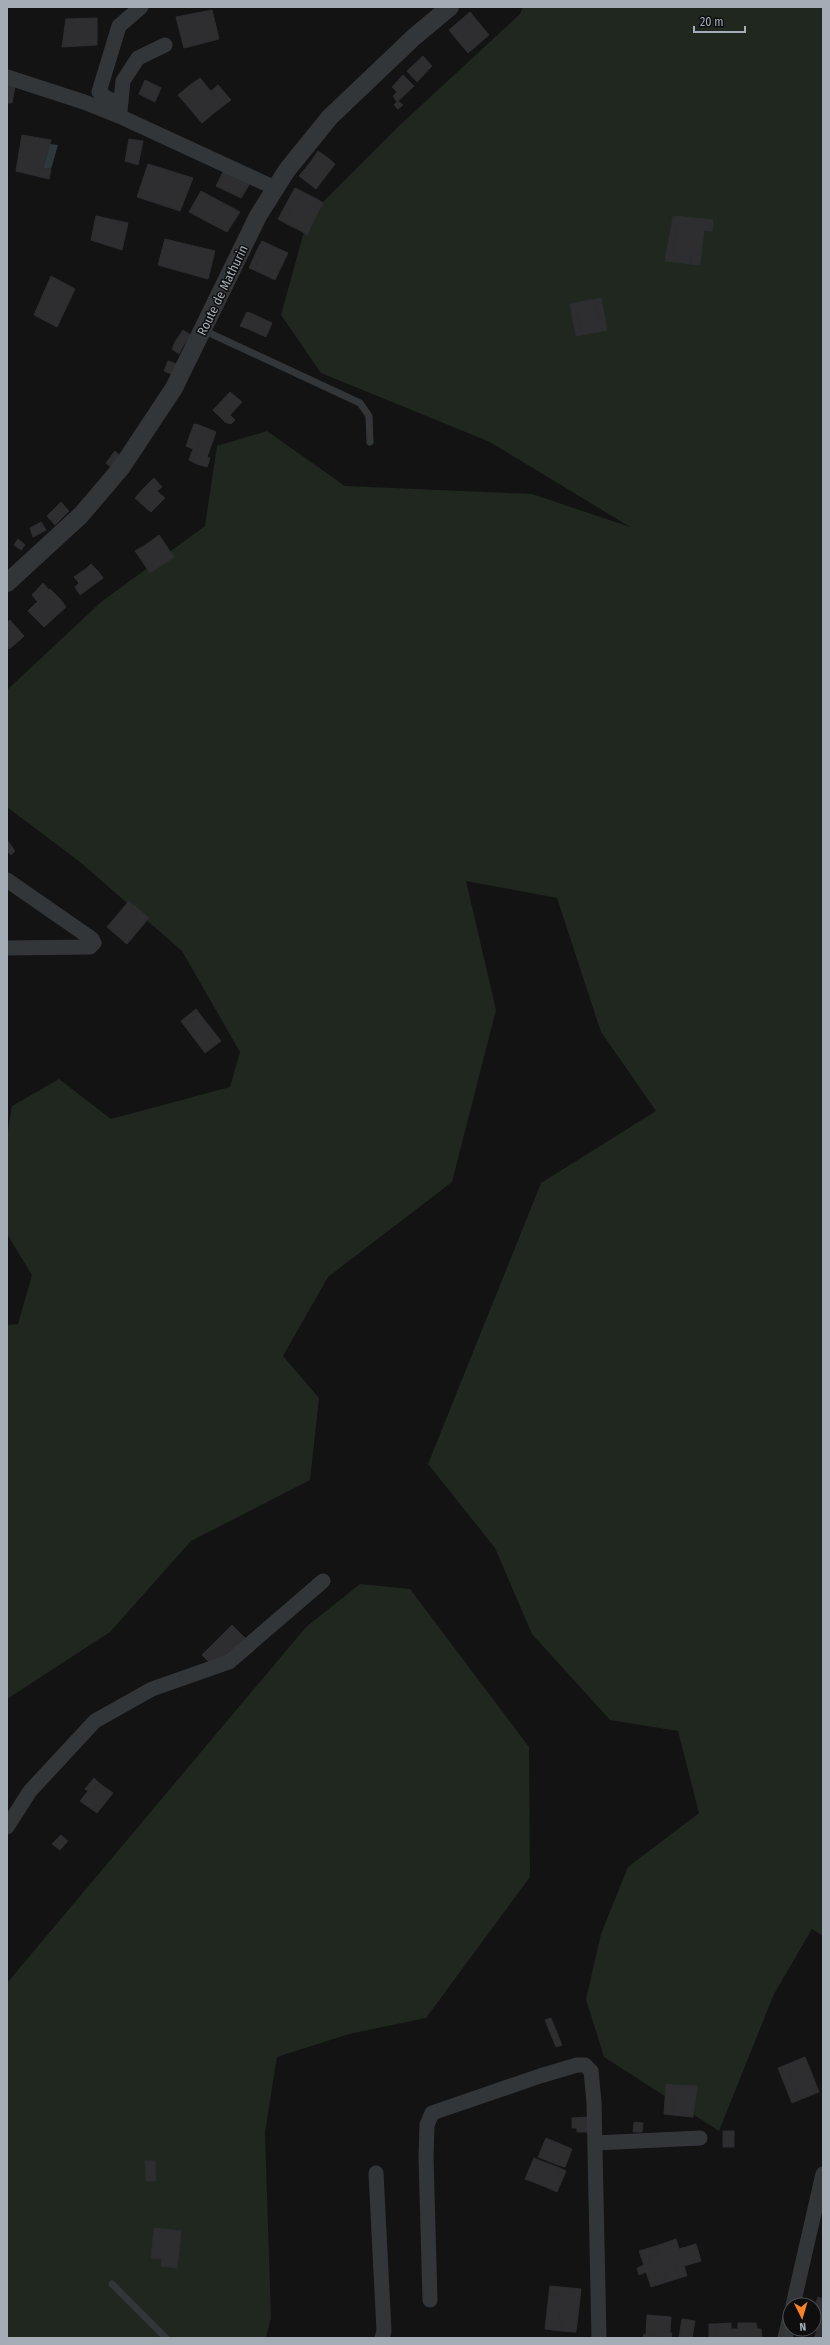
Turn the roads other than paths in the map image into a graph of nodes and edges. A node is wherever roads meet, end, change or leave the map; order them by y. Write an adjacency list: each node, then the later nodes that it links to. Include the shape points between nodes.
1 (142, 7): 5 (street, via 119,26 99,92)
2 (450, 7): 6 (street, Route de Mathurin, via 414,37 330,117)
3 (165, 45): 5 (street, via 138,58 123,80)
4 (7, 77): 5 (street, via 84,102)
5 (120, 109): 6 (street)
6 (275, 188): 7 (street, Route de Mathurin, via 258,216)
7 (203, 330): 8 (lane, via 360,403 369,416); 9 (street, Route de Mathurin, via 174,388 121,468 81,515)
8 (370, 442)
9 (7, 583)
10 (7, 880): 11 (street, via 92,939 94,943 90,947)
11 (7, 948)
12 (322, 1581): 13 (street, via 229,1662 152,1689 95,1722 30,1791)
13 (7, 1827)
14 (700, 2138): 15 (street)
15 (595, 2143): 20 (street, via 592,2071 585,2065 540,2076 432,2113 427,2125 426,2214); 23 (street)
16 (376, 2173): 22 (street, via 384,2331)
17 (823, 2174): 19 (street)
18 (112, 2284): 21 (lane)
19 (795, 2297)
20 (430, 2300)
21 (166, 2338)
22 (382, 2338)
23 (599, 2338)

